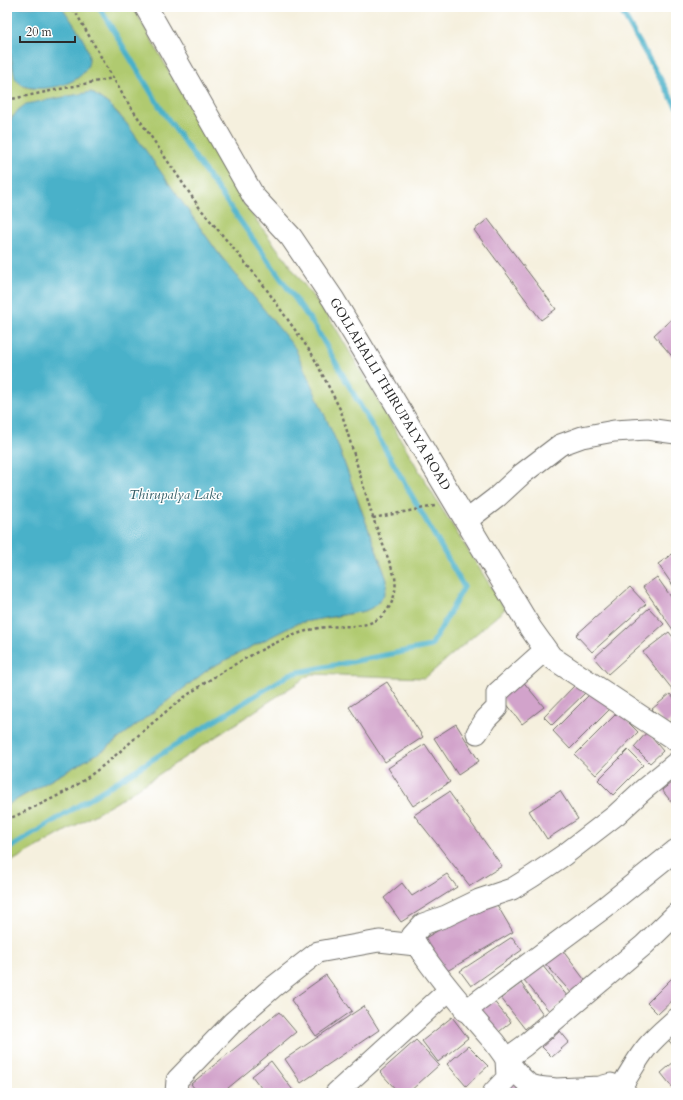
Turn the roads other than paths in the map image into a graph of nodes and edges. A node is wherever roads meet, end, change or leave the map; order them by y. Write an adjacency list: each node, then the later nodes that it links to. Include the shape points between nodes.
1 (146, 7): 3 (street, GOLLAHALLI THIRUPALYA ROAD, via 254,197 291,237 318,276)
2 (676, 433): 3 (street, via 647,429 614,431 582,437 560,445)
3 (466, 521): 4 (street, GOLLAHALLI THIRUPALYA ROAD)
4 (545, 650): 5 (street, via 497,692 497,708); 6 (street, GOLLAHALLI THIRUPALYA ROAD, via 550,657)
5 (477, 733)
6 (676, 740)
7 (676, 763): 10 (street, via 616,815 533,876 512,889 423,924 412,936)
8 (676, 850): 12 (street)
9 (676, 914): 14 (street, via 644,945)
10 (416, 945): 11 (street); 16 (street, via 379,941 318,952 232,1023 178,1080)
11 (449, 990): 12 (street); 17 (street)
12 (466, 1011): 14 (street)
13 (676, 1019): 15 (street, via 647,1048)
14 (506, 1059): 15 (street, via 535,1087 556,1090 611,1084); 18 (street, via 507,1078)
15 (623, 1091)
16 (176, 1093)
17 (336, 1093)
18 (493, 1093)

